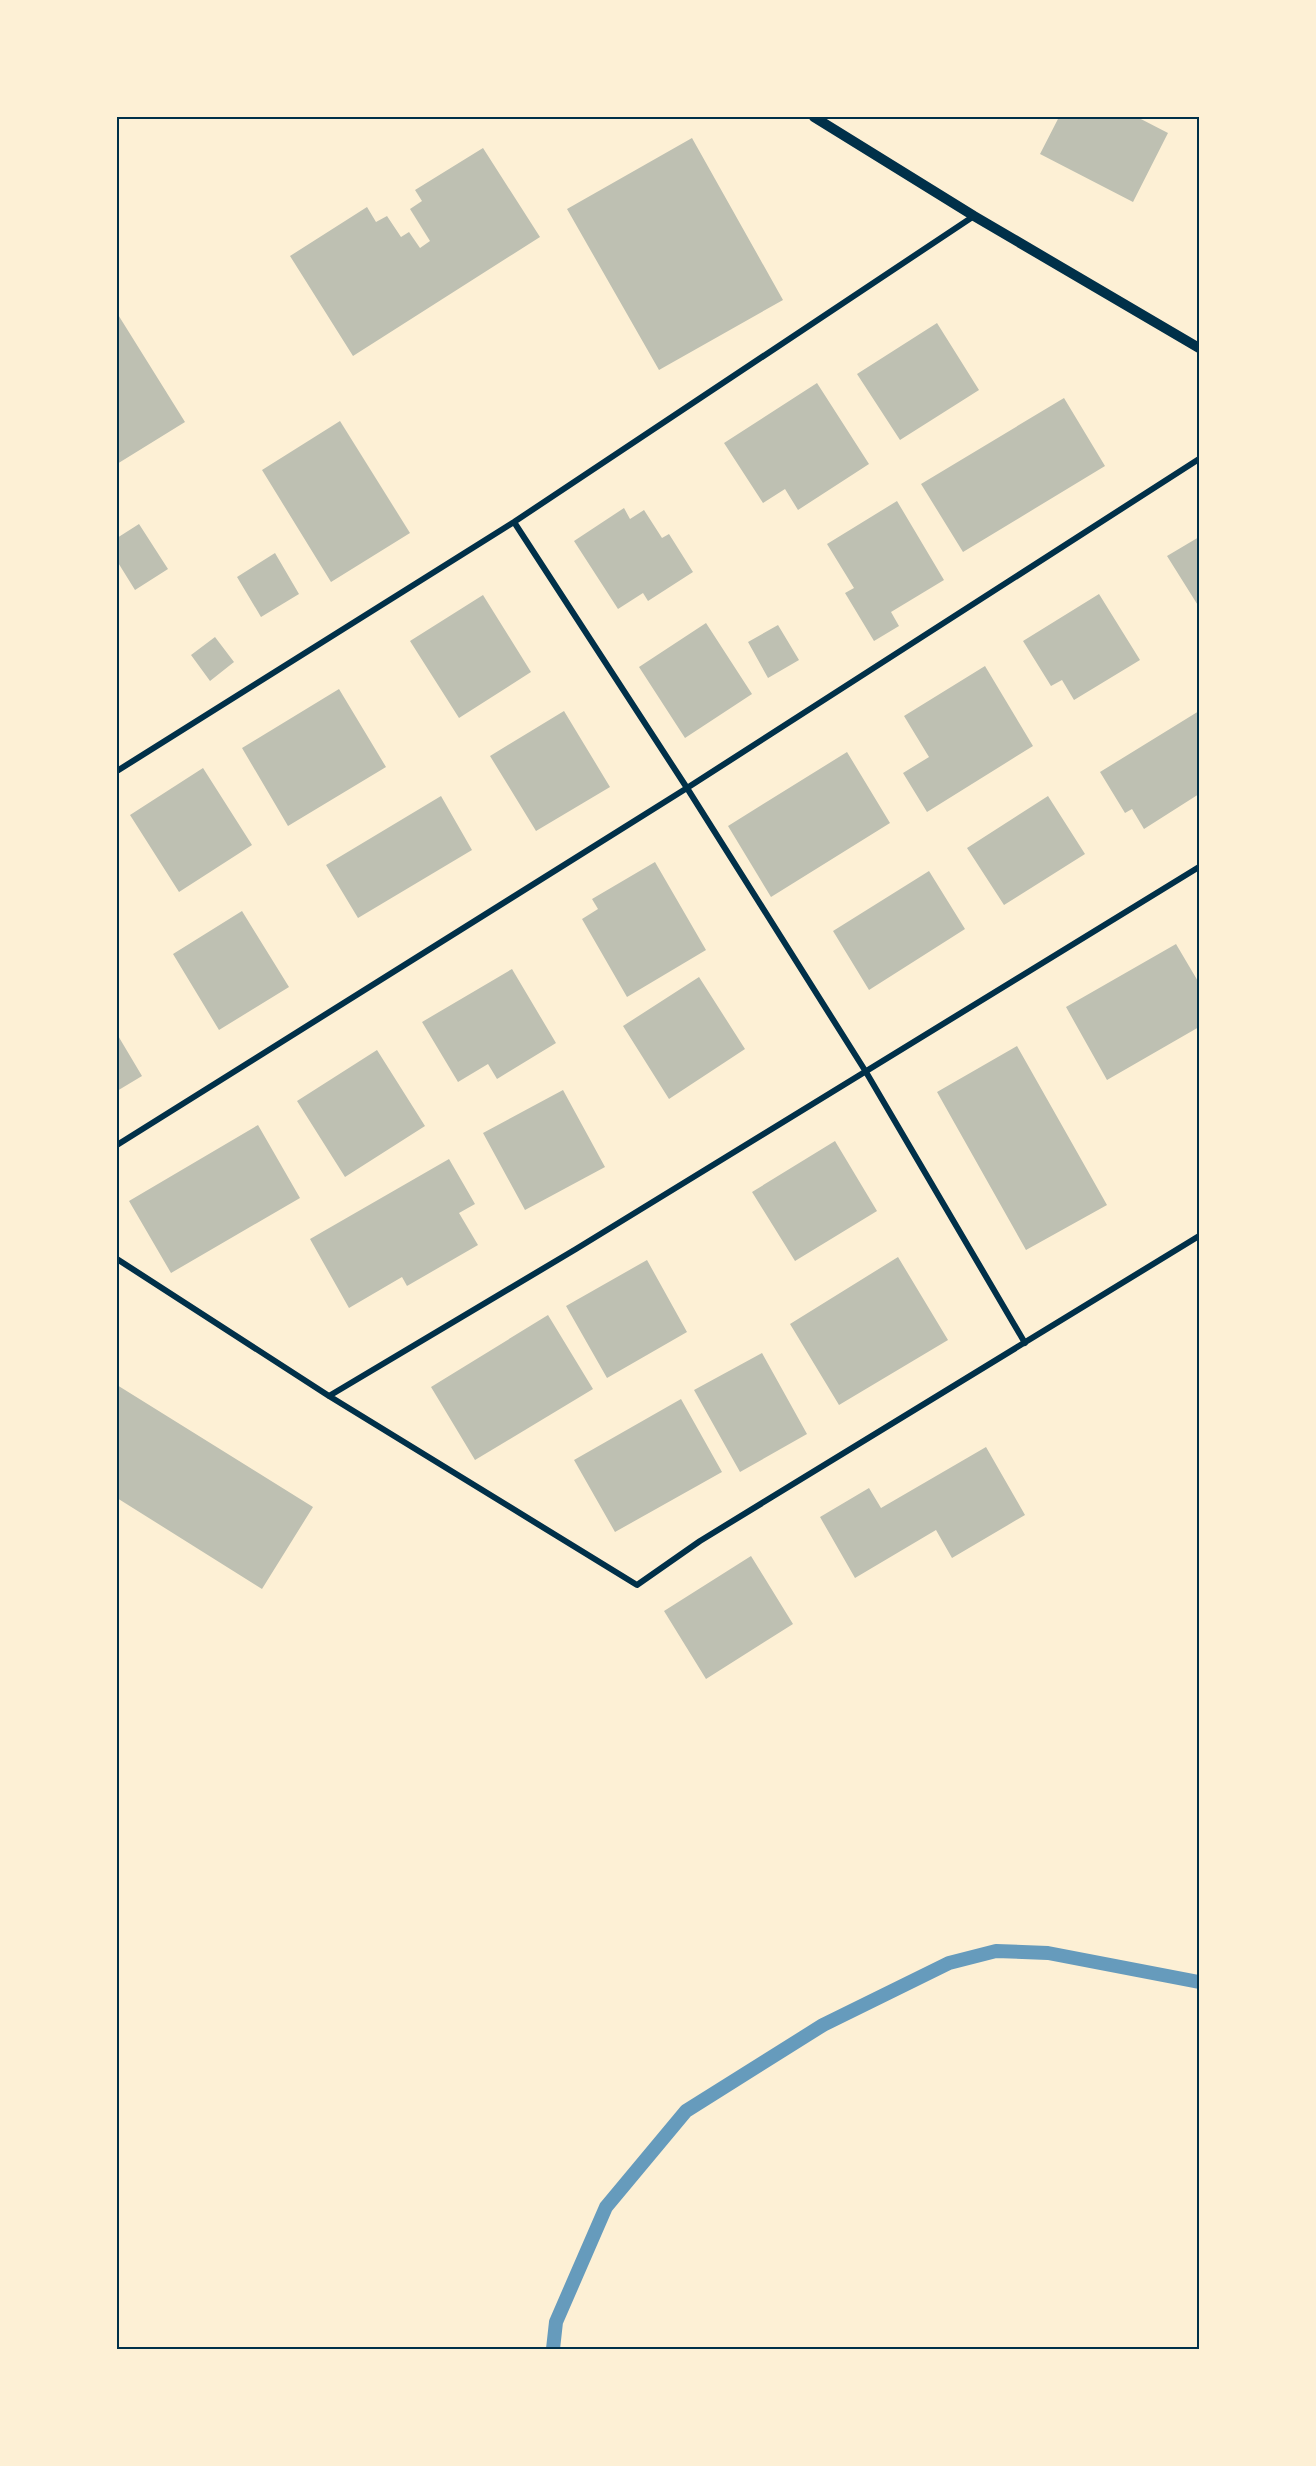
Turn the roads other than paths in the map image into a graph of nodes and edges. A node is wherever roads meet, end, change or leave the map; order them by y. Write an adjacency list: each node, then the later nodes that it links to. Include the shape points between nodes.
1 (814, 117): 2 (street)
2 (974, 216): 3 (street); 5 (street)
3 (1199, 348)
4 (1199, 459): 7 (street)
5 (514, 522): 6 (street); 7 (street)
6 (117, 771)
7 (687, 788): 9 (street); 10 (street)
8 (1199, 867): 9 (street)
9 (866, 1072): 13 (street); 14 (street)
10 (117, 1144)
11 (1199, 1236): 13 (street)
12 (117, 1259): 14 (street)
13 (1025, 1343): 14 (street, via 700,1541 637,1585)
14 (329, 1396)

